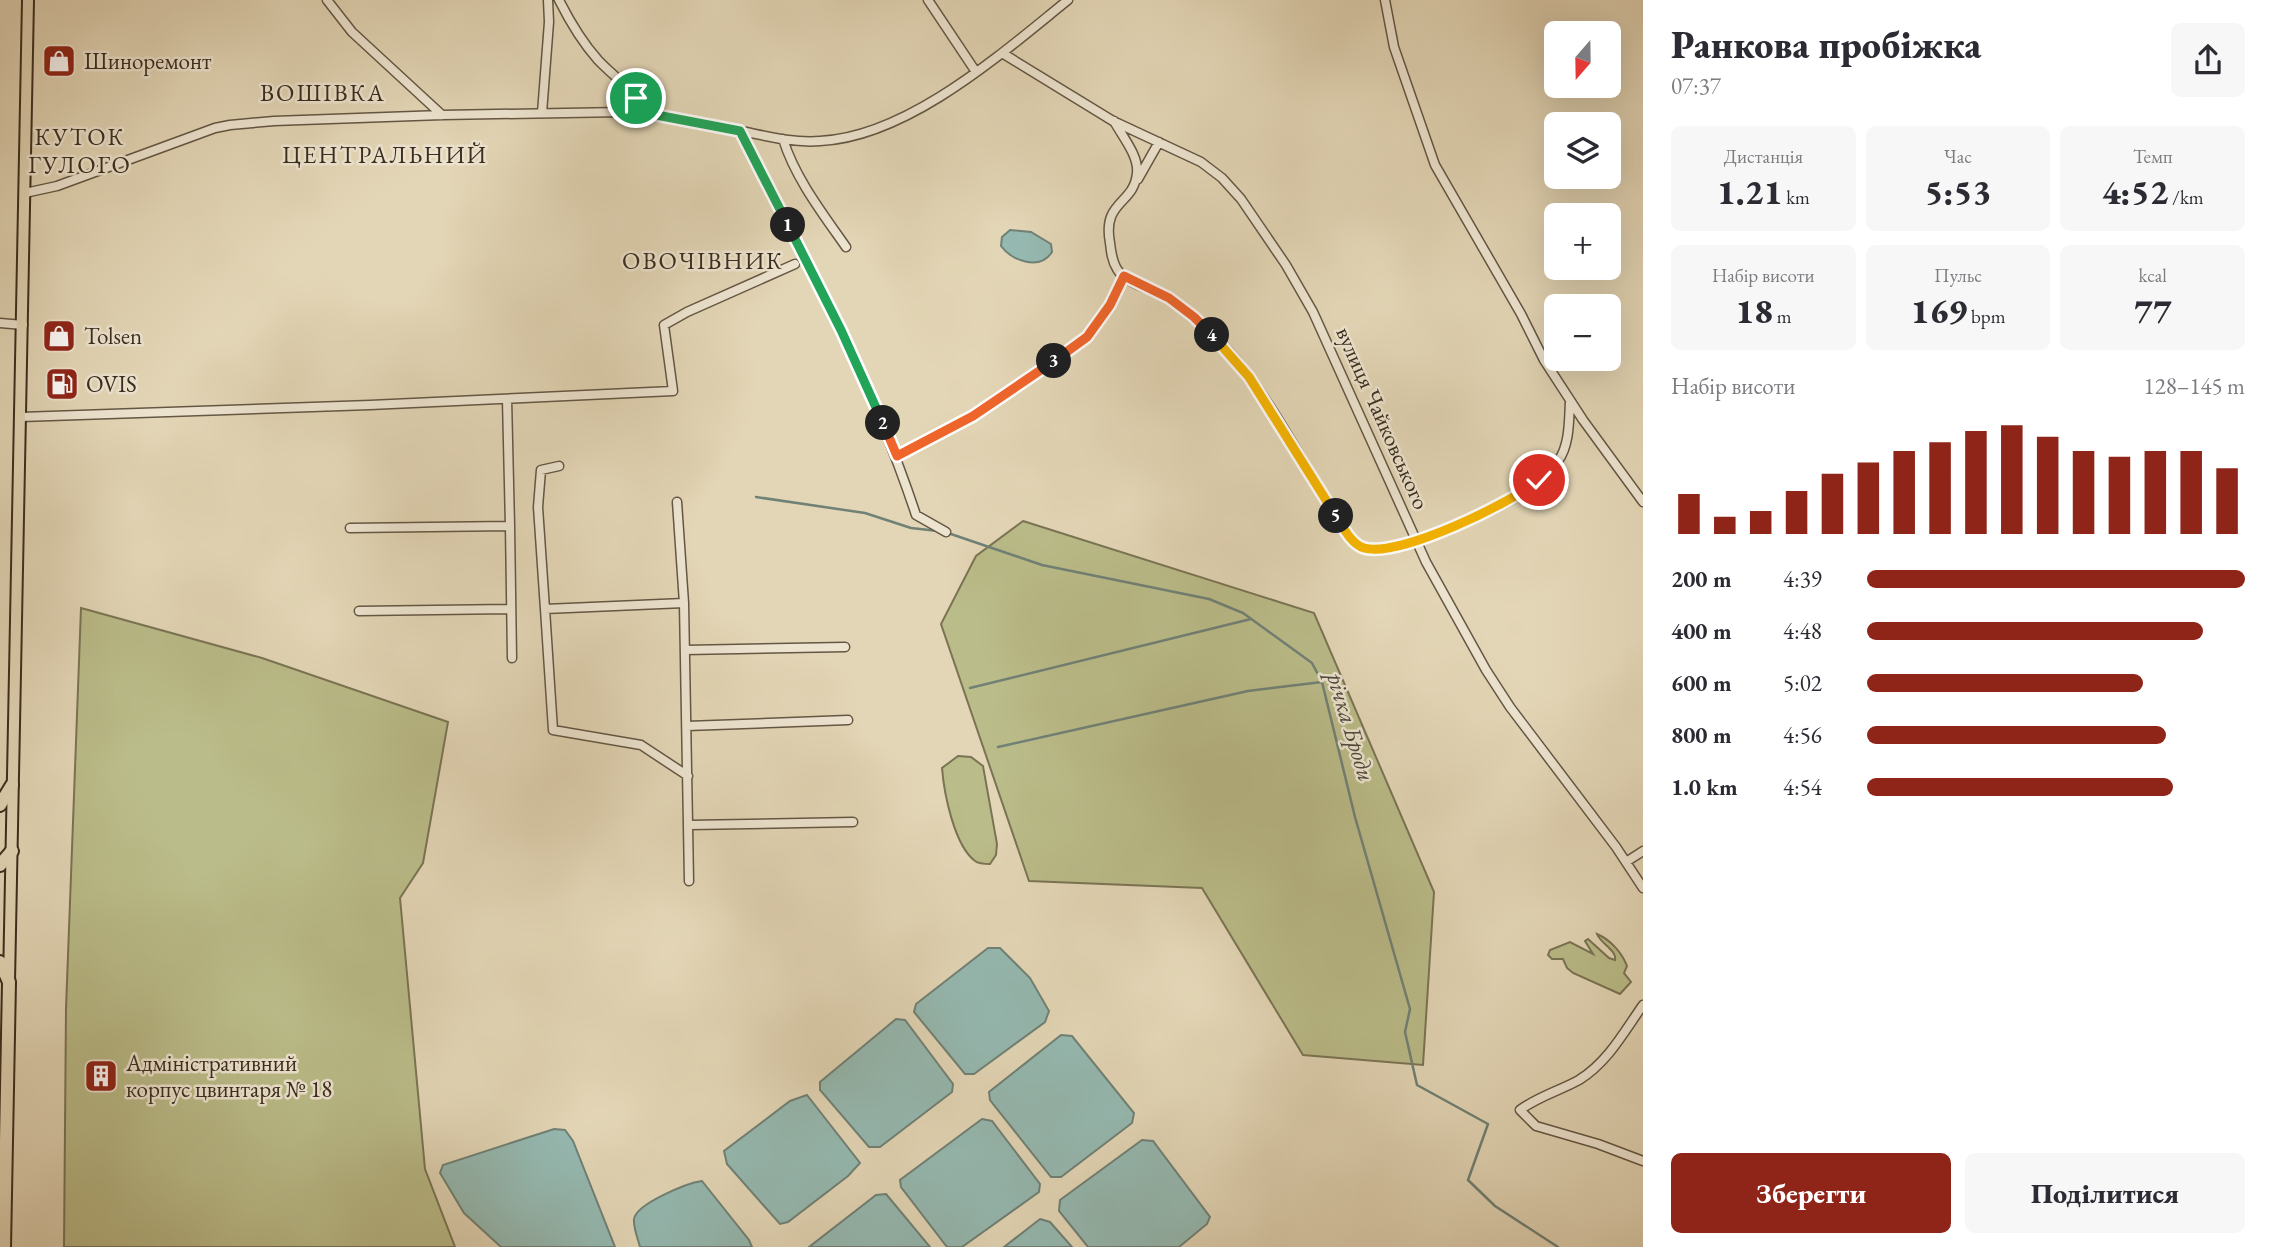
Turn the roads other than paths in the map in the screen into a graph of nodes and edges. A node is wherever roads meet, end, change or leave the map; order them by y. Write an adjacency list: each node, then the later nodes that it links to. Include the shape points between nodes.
1 (28, 0): 18 (main road)
2 (327, 0): 12 (street, via 352,32)
3 (548, 0): 10 (street)
4 (559, 0): 11 (street, via 589,48)
5 (928, 0): 9 (street)
6 (1068, 0): 8 (street)
7 (1385, 0): 25 (street, via 1394,47 1435,165)
8 (1002, 53): 9 (street); 13 (street, вулиця Чайковського)
9 (976, 72): 15 (street, via 934,102 866,133 820,141)
10 (542, 113): 11 (street); 12 (street)
11 (646, 113): 14 (street)
12 (442, 115): 18 (street, via 230,125)
13 (1113, 121): 16 (street, вулиця Чайковського); 17 (street, via 1134,156 1138,172)
14 (740, 131): 15 (street); 27 (street, via 841,330)
15 (783, 139): 19 (street, via 806,186)
16 (1159, 142): 17 (street); 34 (street, вулиця Чайковського, via 1222,178 1286,265 1321,326)
17 (1134, 186): 21 (street, via 1109,218 1107,229 1113,260)
18 (25, 193): 23 (main road)
19 (846, 247)
20 (795, 264): 24 (street, via 664,325 673,391)
21 (1124, 276): 27 (street, via 1087,337 973,416); 34 (street, via 1187,311 1236,360 1356,543 1376,548)
22 (0, 323): 23 (street)
23 (23, 325): 26 (main road)
24 (507, 399): 26 (street); 31 (street)
25 (1570, 400): 30 (street); 34 (street, via 1564,450 1543,477 1472,520)
26 (22, 417): 45 (main road)
27 (897, 456): 33 (street, via 916,515)
28 (559, 466): 37 (street, via 541,470 538,507)
29 (677, 502): 35 (street)
30 (1643, 502)
31 (510, 526): 32 (street); 36 (street)
32 (350, 528)
33 (946, 532)
34 (1416, 539): 51 (street, вулиця Чайковського, via 1505,700)
35 (684, 603): 37 (street); 40 (street)
36 (511, 609): 38 (street); 41 (street)
37 (545, 609): 44 (street, via 553,730 642,746)
38 (359, 611)
39 (845, 647): 40 (street)
40 (685, 650): 43 (street)
41 (512, 658)
42 (848, 720): 43 (street)
43 (687, 726): 44 (street)
44 (688, 775): 48 (street)
45 (12, 785): 46 (highway); 50 (main road)
46 (0, 805)
47 (853, 822): 48 (street)
48 (688, 825): 53 (street)
49 (1643, 851): 51 (street)
50 (12, 852): 52 (highway); 56 (main road)
51 (1626, 862): 54 (street, вулиця Чайковського)
52 (0, 866)
53 (689, 881)
54 (1643, 888)
55 (0, 962): 56 (highway)
56 (9, 982): 59 (highway)
57 (1643, 1004): 58 (street, via 1598,1066 1521,1110 1539,1128)
58 (1643, 1161)
59 (4, 1247)

